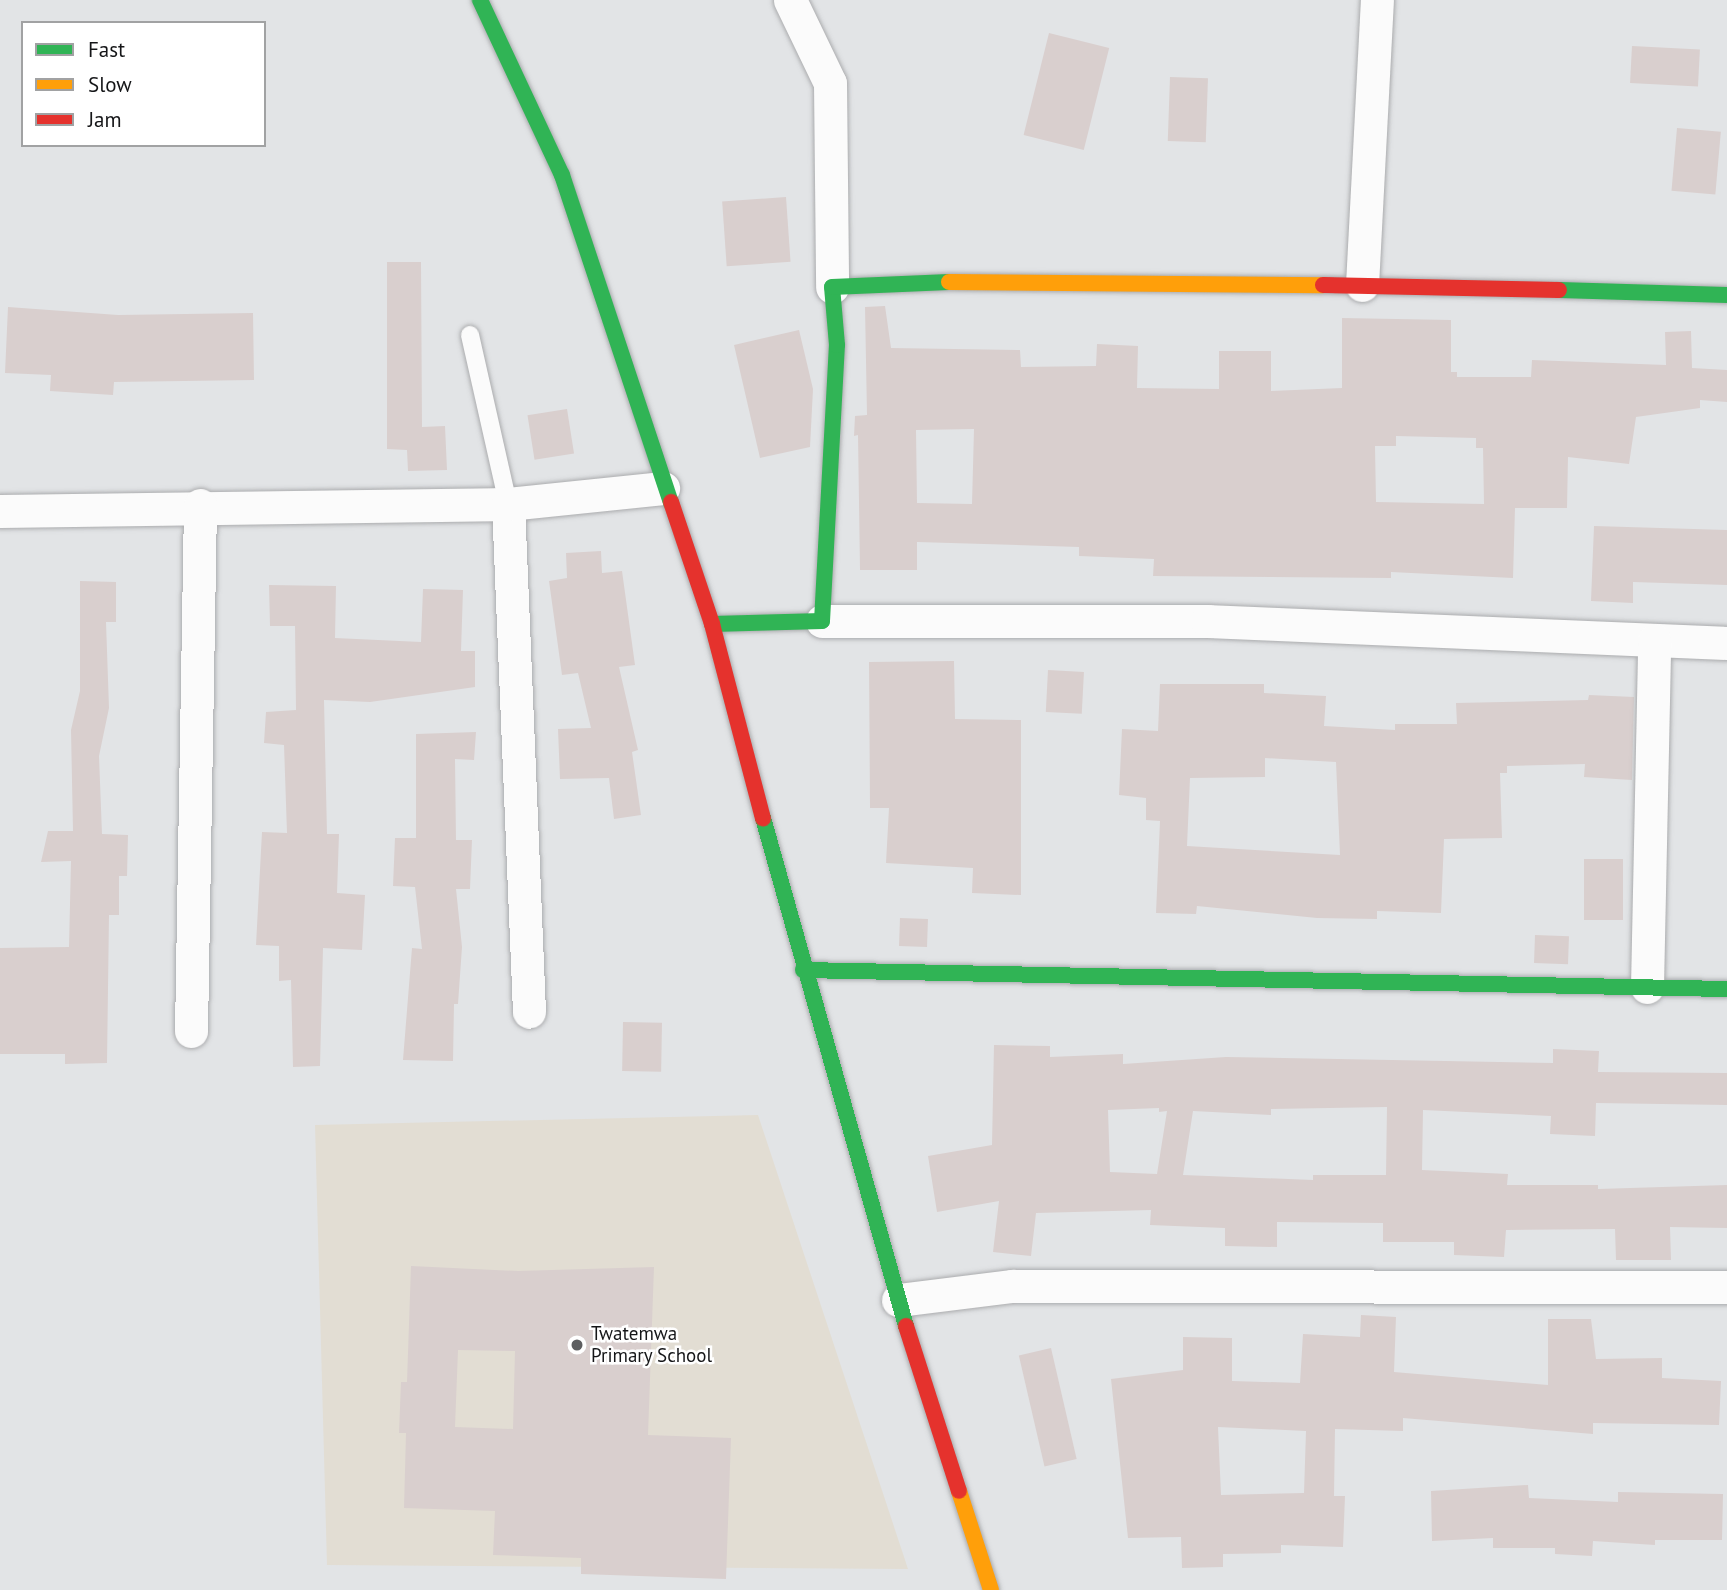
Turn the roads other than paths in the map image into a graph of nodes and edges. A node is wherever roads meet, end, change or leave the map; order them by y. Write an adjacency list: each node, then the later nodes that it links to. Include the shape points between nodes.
1 (480, 0): 8 (street, via 562,175)
2 (790, 0): 5 (street, via 830,83)
3 (1377, 0): 4 (street)
4 (1362, 285): 5 (street, via 927,282); 6 (street)
5 (832, 287): 12 (street, via 837,345)
6 (1727, 295)
7 (470, 335): 9 (lane)
8 (663, 488): 9 (street); 13 (street)
9 (508, 504): 10 (street); 19 (street)
10 (201, 505): 11 (street); 20 (street)
11 (0, 511)
12 (822, 621): 13 (street); 14 (street, via 1207,621)
13 (712, 624): 16 (street)
14 (1654, 640): 15 (street); 17 (street)
15 (1727, 643)
16 (803, 970): 17 (street); 22 (street)
17 (1647, 987): 18 (street)
18 (1727, 989)
19 (529, 1012)
20 (191, 1031)
21 (1727, 1287): 22 (street, via 1012,1286)
22 (898, 1300): 23 (street)
23 (991, 1590)

